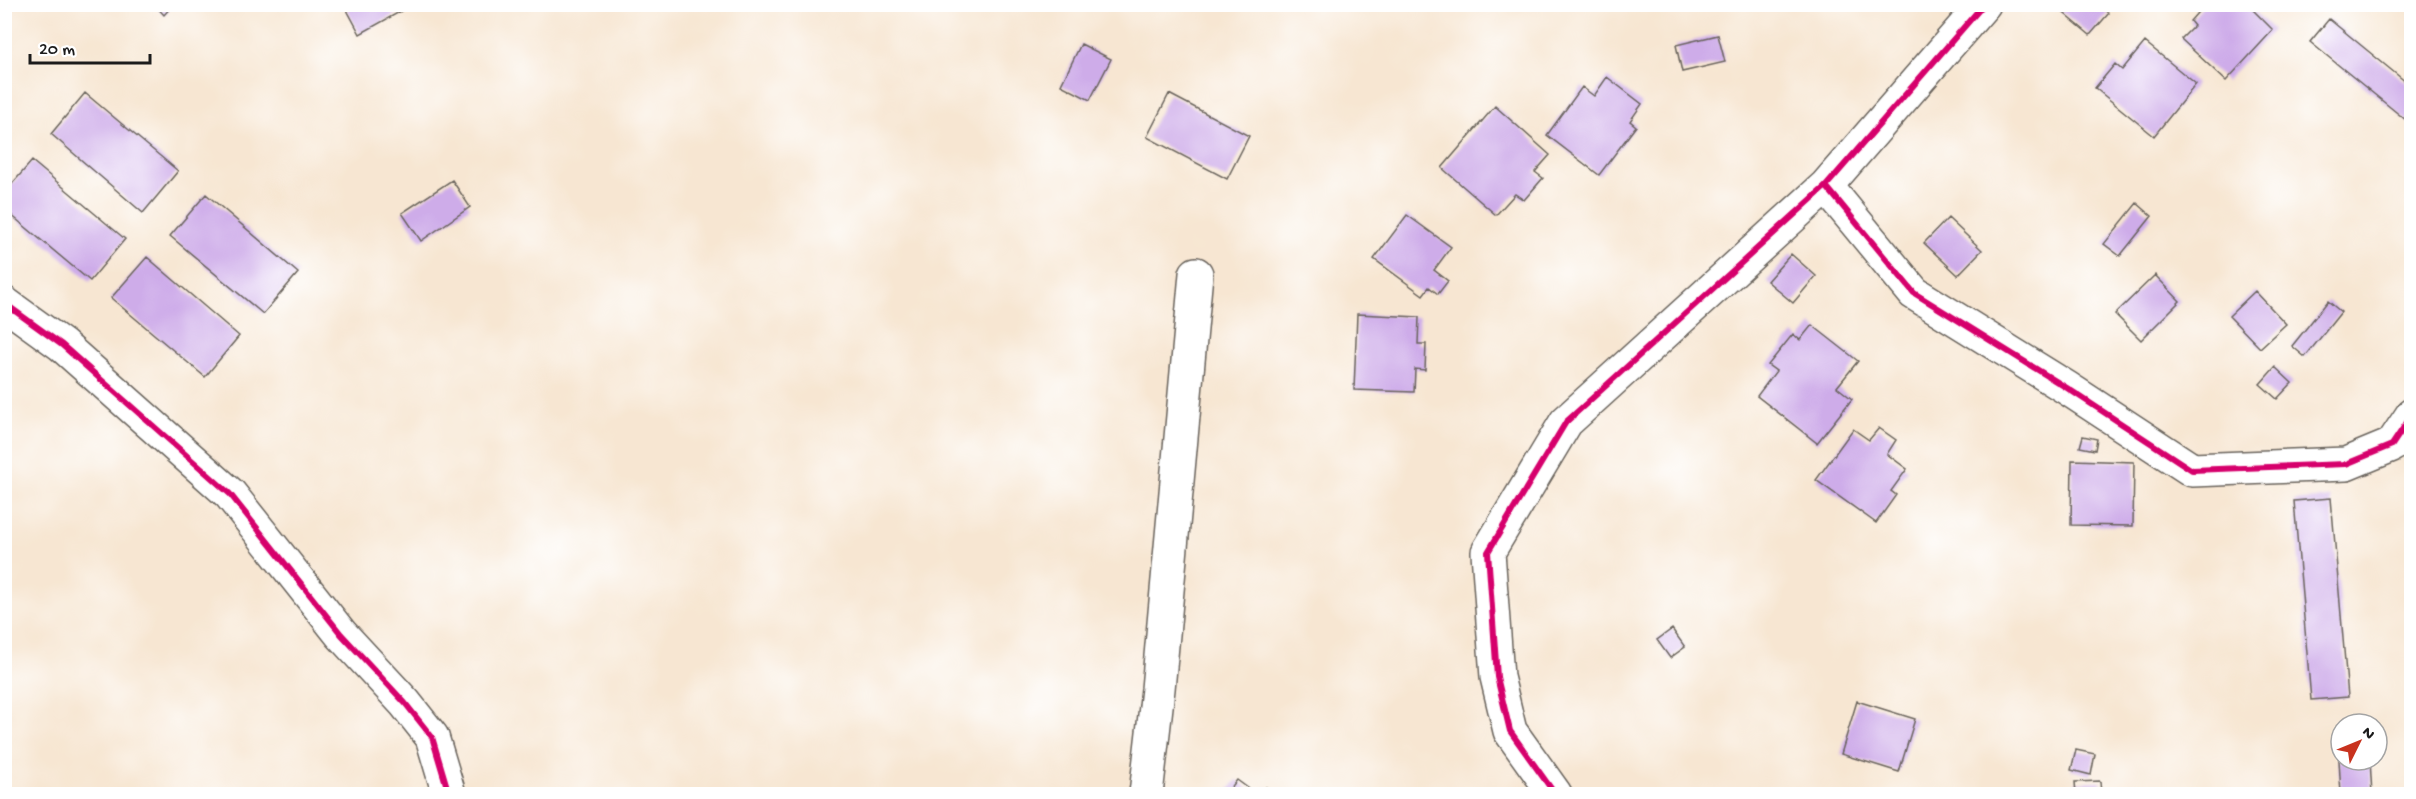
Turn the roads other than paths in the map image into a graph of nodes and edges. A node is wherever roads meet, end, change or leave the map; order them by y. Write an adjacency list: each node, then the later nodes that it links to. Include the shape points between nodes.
1 (1984, 4): 2 (street)
2 (1826, 186): 5 (street, via 1914,293 2192,470 2346,464 2392,445); 8 (street, via 1566,422 1488,552 1497,677 1510,731)
3 (1196, 274): 7 (street)
4 (4, 303): 6 (street, via 62,345 230,494 341,634 432,737)
5 (2412, 415)
6 (449, 795)
7 (1146, 795)
8 (1555, 795)

